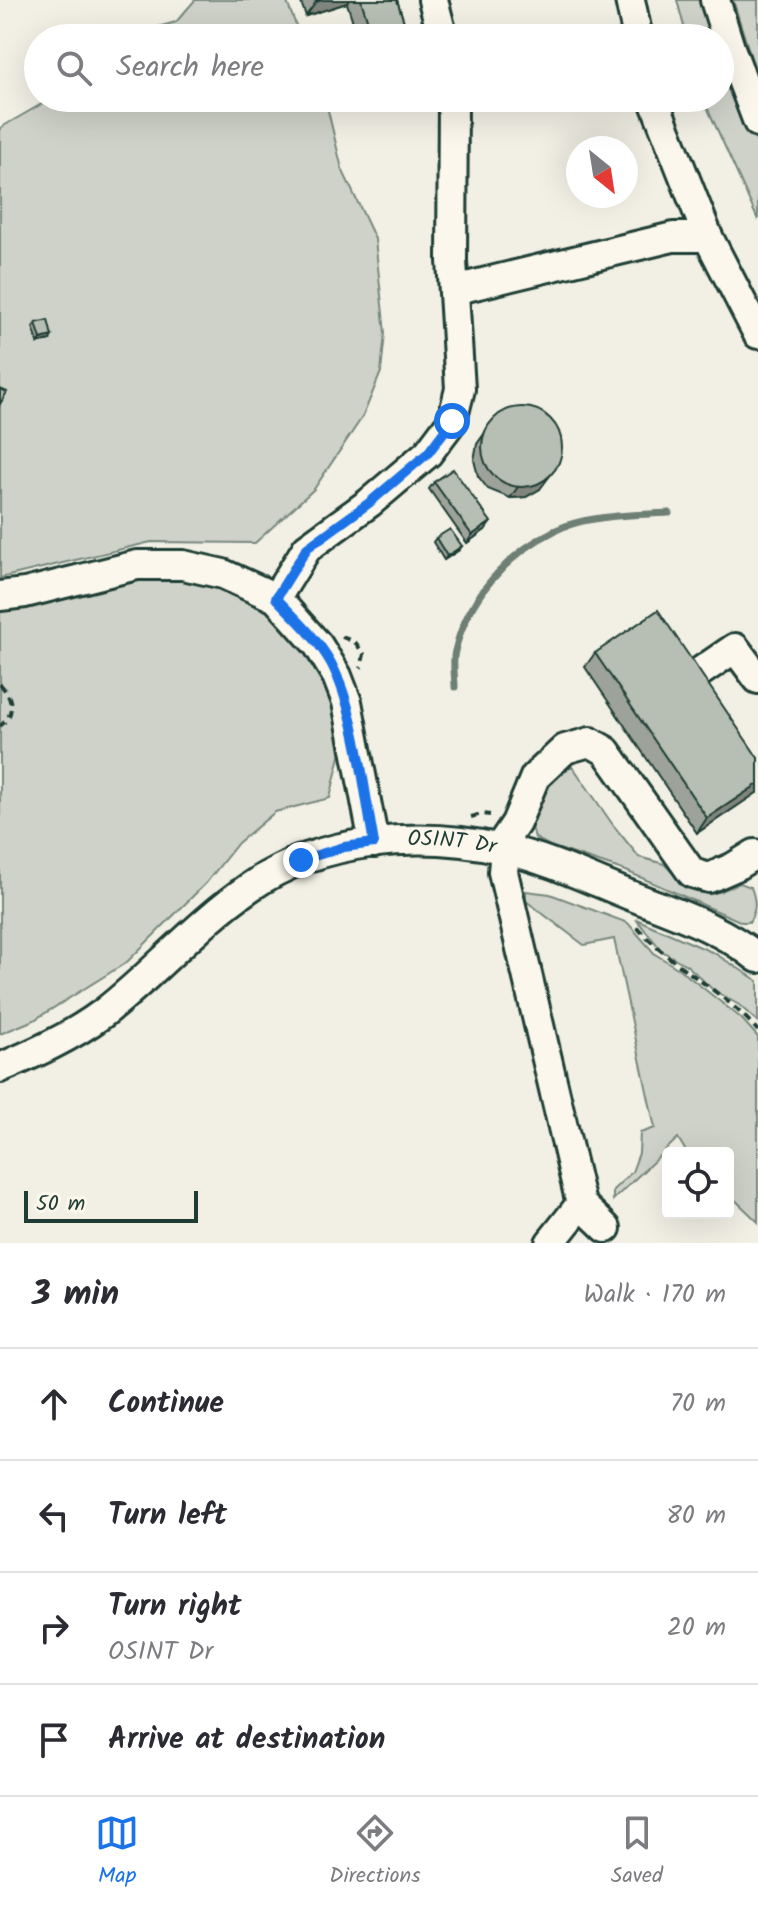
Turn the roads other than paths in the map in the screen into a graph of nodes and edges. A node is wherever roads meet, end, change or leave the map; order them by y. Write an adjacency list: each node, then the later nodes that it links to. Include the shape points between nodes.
1 (433, 0): 4 (street)
2 (630, 0): 5 (street)
3 (715, 0): 6 (street)
4 (439, 24)
5 (635, 24)
6 (722, 24)
7 (734, 59): 10 (street)
8 (453, 112): 12 (street)
9 (659, 112): 11 (street)
10 (758, 122)
11 (708, 237): 12 (street, via 673,237); 13 (street)
12 (454, 290): 15 (street, via 460,389 452,421 428,453 307,548)
13 (758, 334)
14 (0, 596): 15 (street, via 137,565 183,565 223,574)
15 (276, 598): 18 (street, via 318,645 337,676 347,702)
16 (691, 678): 17 (street, via 735,648)
17 (758, 679)
18 (374, 843): 19 (street, OSINT Dr, via 470,842); 22 (street, OSINT Dr, via 301,860 250,887 101,1014)
19 (502, 849): 20 (street, via 535,777 565,749 590,742 606,751 692,873 709,878); 21 (street, OSINT Dr, via 698,922); 23 (street, via 503,872)
20 (757, 855)
21 (758, 957)
22 (0, 1068)
23 (581, 1204): 24 (street); 25 (street)
24 (606, 1228)
25 (550, 1243)

